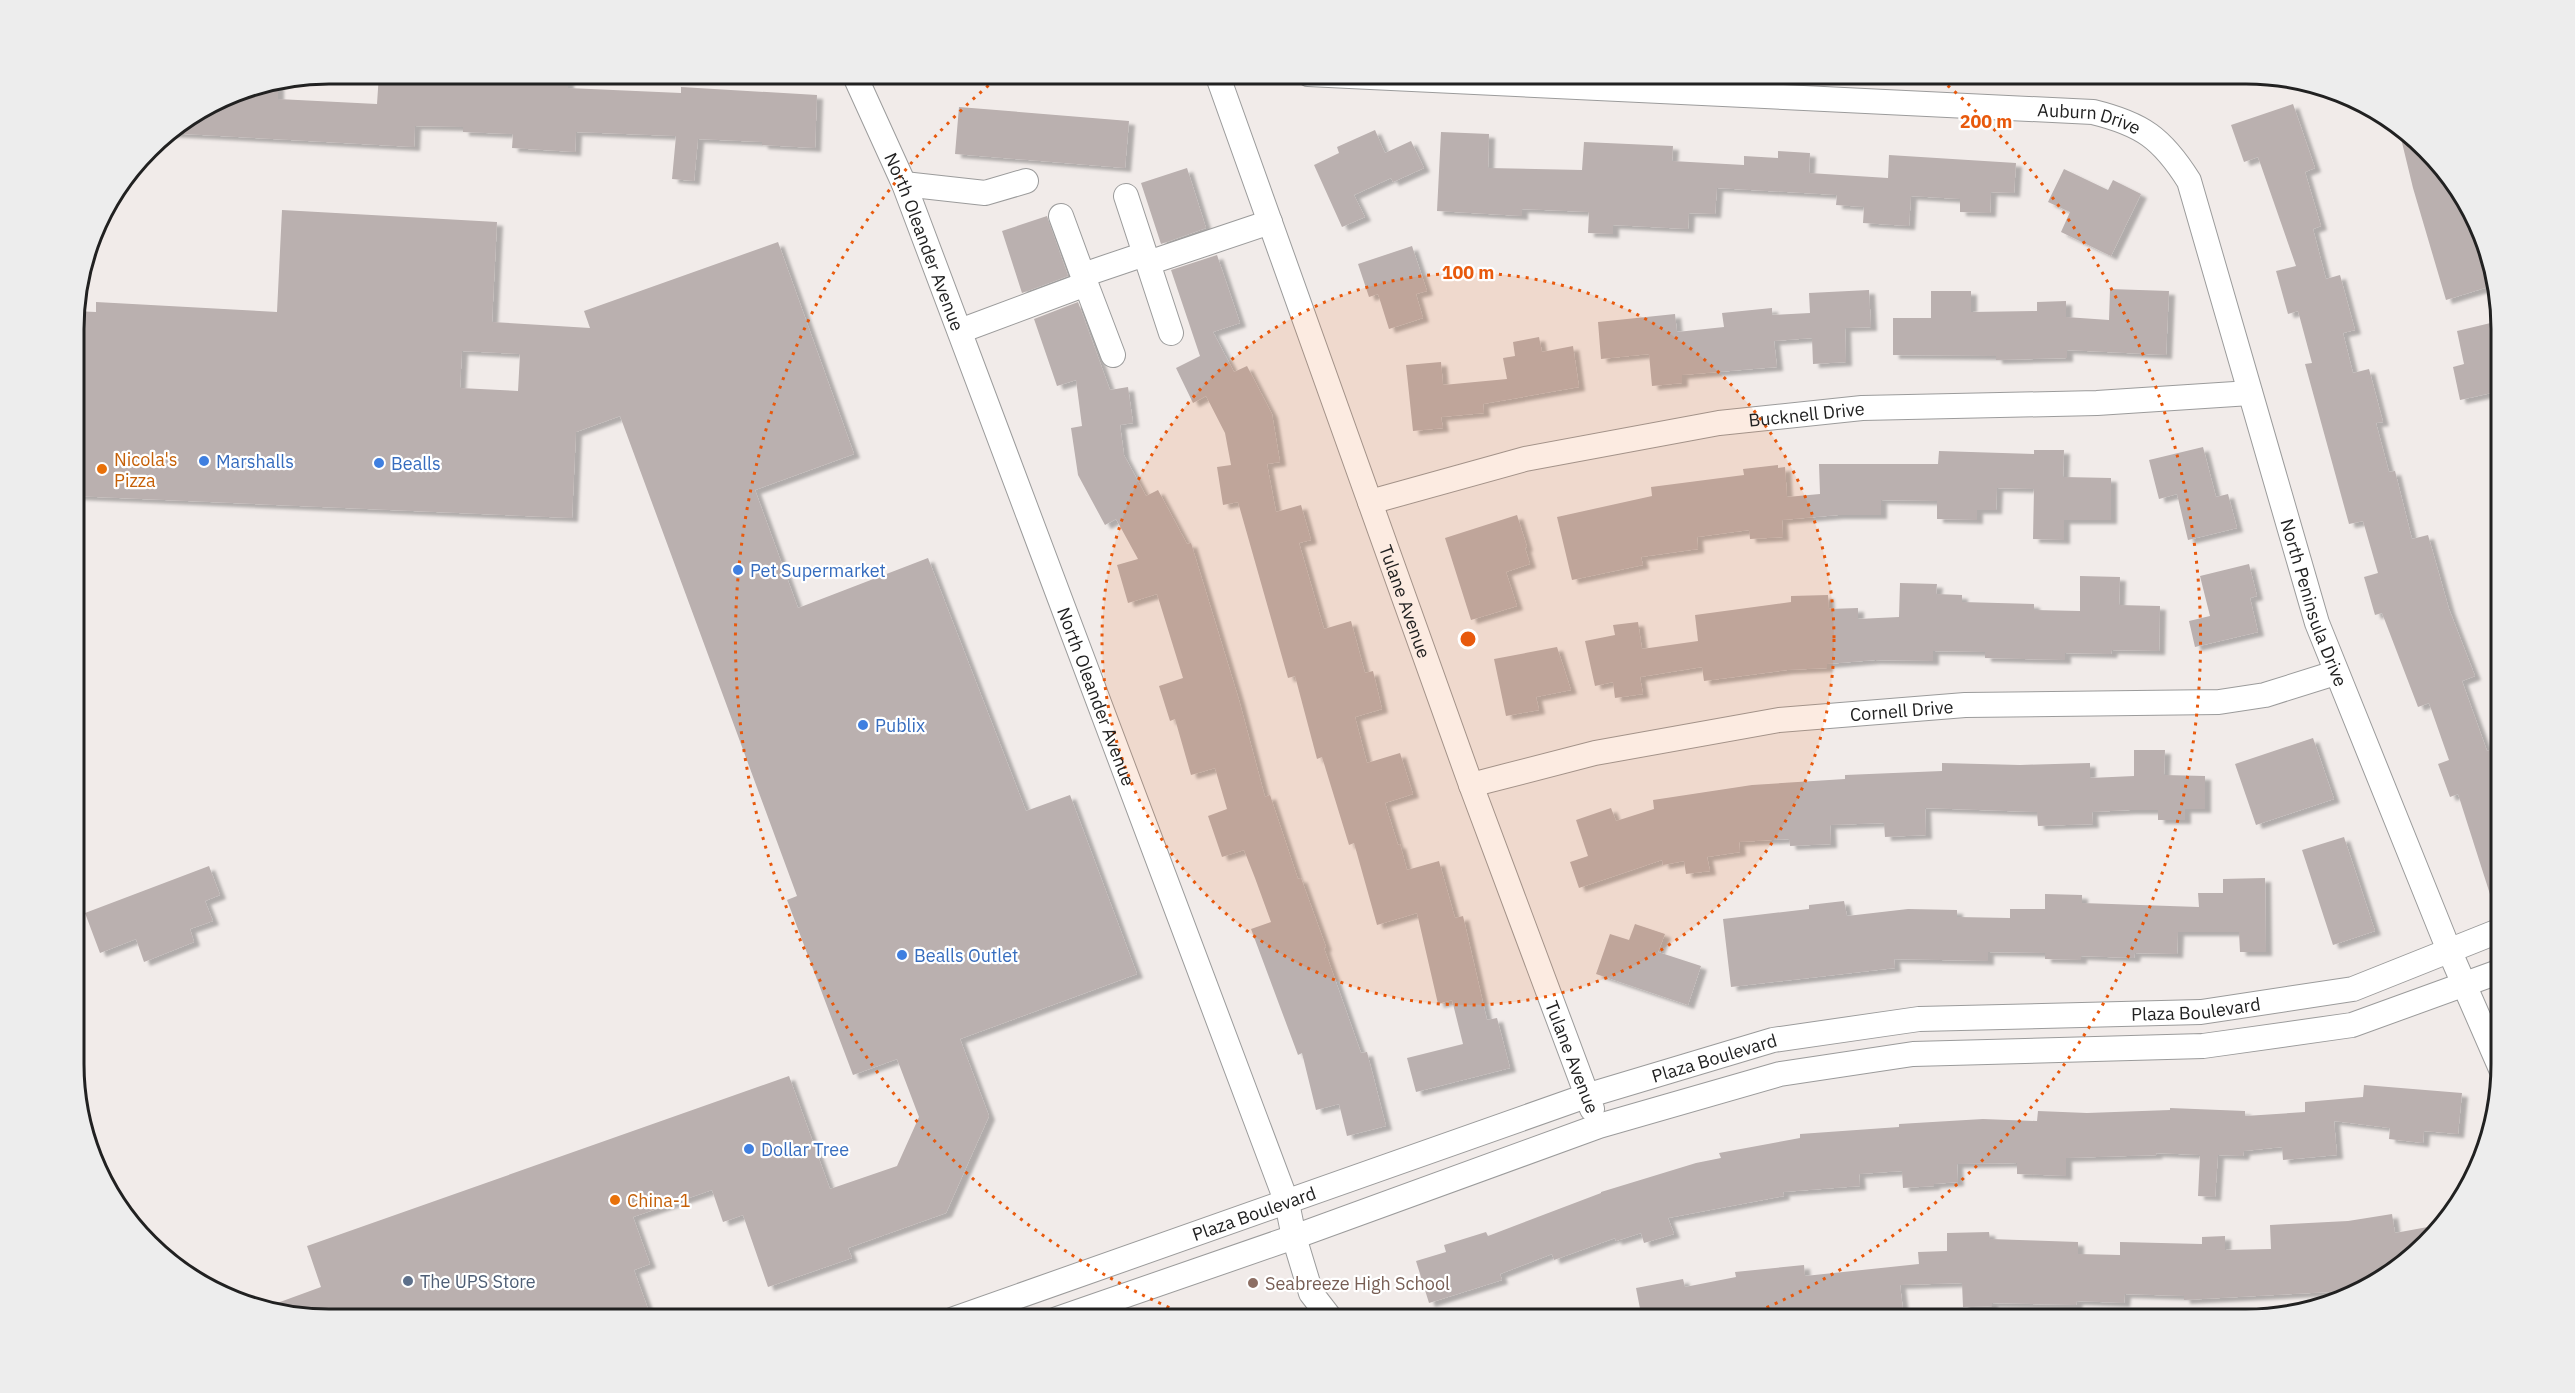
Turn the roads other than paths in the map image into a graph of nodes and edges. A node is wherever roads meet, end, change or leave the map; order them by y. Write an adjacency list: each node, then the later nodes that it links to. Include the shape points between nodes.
1 (859, 84): 6 (street, North Oleander Avenue)
2 (1221, 84): 9 (street, Tulane Avenue)
3 (1515, 84): 4 (street, Auburn Drive, via 2093,112 2126,120)
4 (2149, 134): 15 (street, North Peninsula Drive, via 2173,155 2189,181)
5 (1026, 181): 6 (street, via 985,193)
6 (904, 184): 12 (street, North Oleander Avenue)
7 (1126, 196): 10 (street)
8 (1061, 216): 11 (street)
9 (1270, 222): 10 (street); 16 (street, Tulane Avenue)
10 (1146, 258): 11 (street); 13 (street)
11 (1084, 280): 12 (street); 14 (street)
12 (960, 331): 26 (street, North Oleander Avenue)
13 (1171, 333)
14 (1113, 355)
15 (2250, 393): 16 (street, Bucknell Drive, via 2097,404 1862,408 1719,423 1525,459); 17 (street, North Peninsula Drive, via 2297,560)
16 (1370, 502): 18 (street, Tulane Avenue)
17 (2335, 673): 18 (street, Cornell Drive, via 2265,695 2218,702 1965,705 1779,720 1595,753); 20 (street, North Peninsula Drive)
18 (1471, 785): 24 (street, Tulane Avenue)
19 (2491, 934): 20 (street, Plaza Boulevard)
20 (2449, 950): 22 (street, North Peninsula Drive); 24 (street, Plaza Boulevard, via 2353,989 2201,1012 1918,1019 1773,1040)
21 (2491, 975): 22 (street, Plaza Boulevard)
22 (2465, 986): 23 (street, North Peninsula Drive); 25 (street, Plaza Boulevard, via 2352,1025 2203,1046 1913,1054 1780,1074)
23 (2491, 1048)
24 (1586, 1096): 25 (street, Tulane Avenue); 26 (street, Plaza Boulevard)
25 (1599, 1126): 27 (street, Plaza Boulevard)
26 (1287, 1203): 27 (street, North Oleander Avenue); 28 (street, Plaza Boulevard)
27 (1294, 1237): 29 (street, Plaza Boulevard); 30 (street, North Oleander Avenue, via 1311,1293)
28 (983, 1309)
29 (1086, 1309)
30 (1323, 1309)

